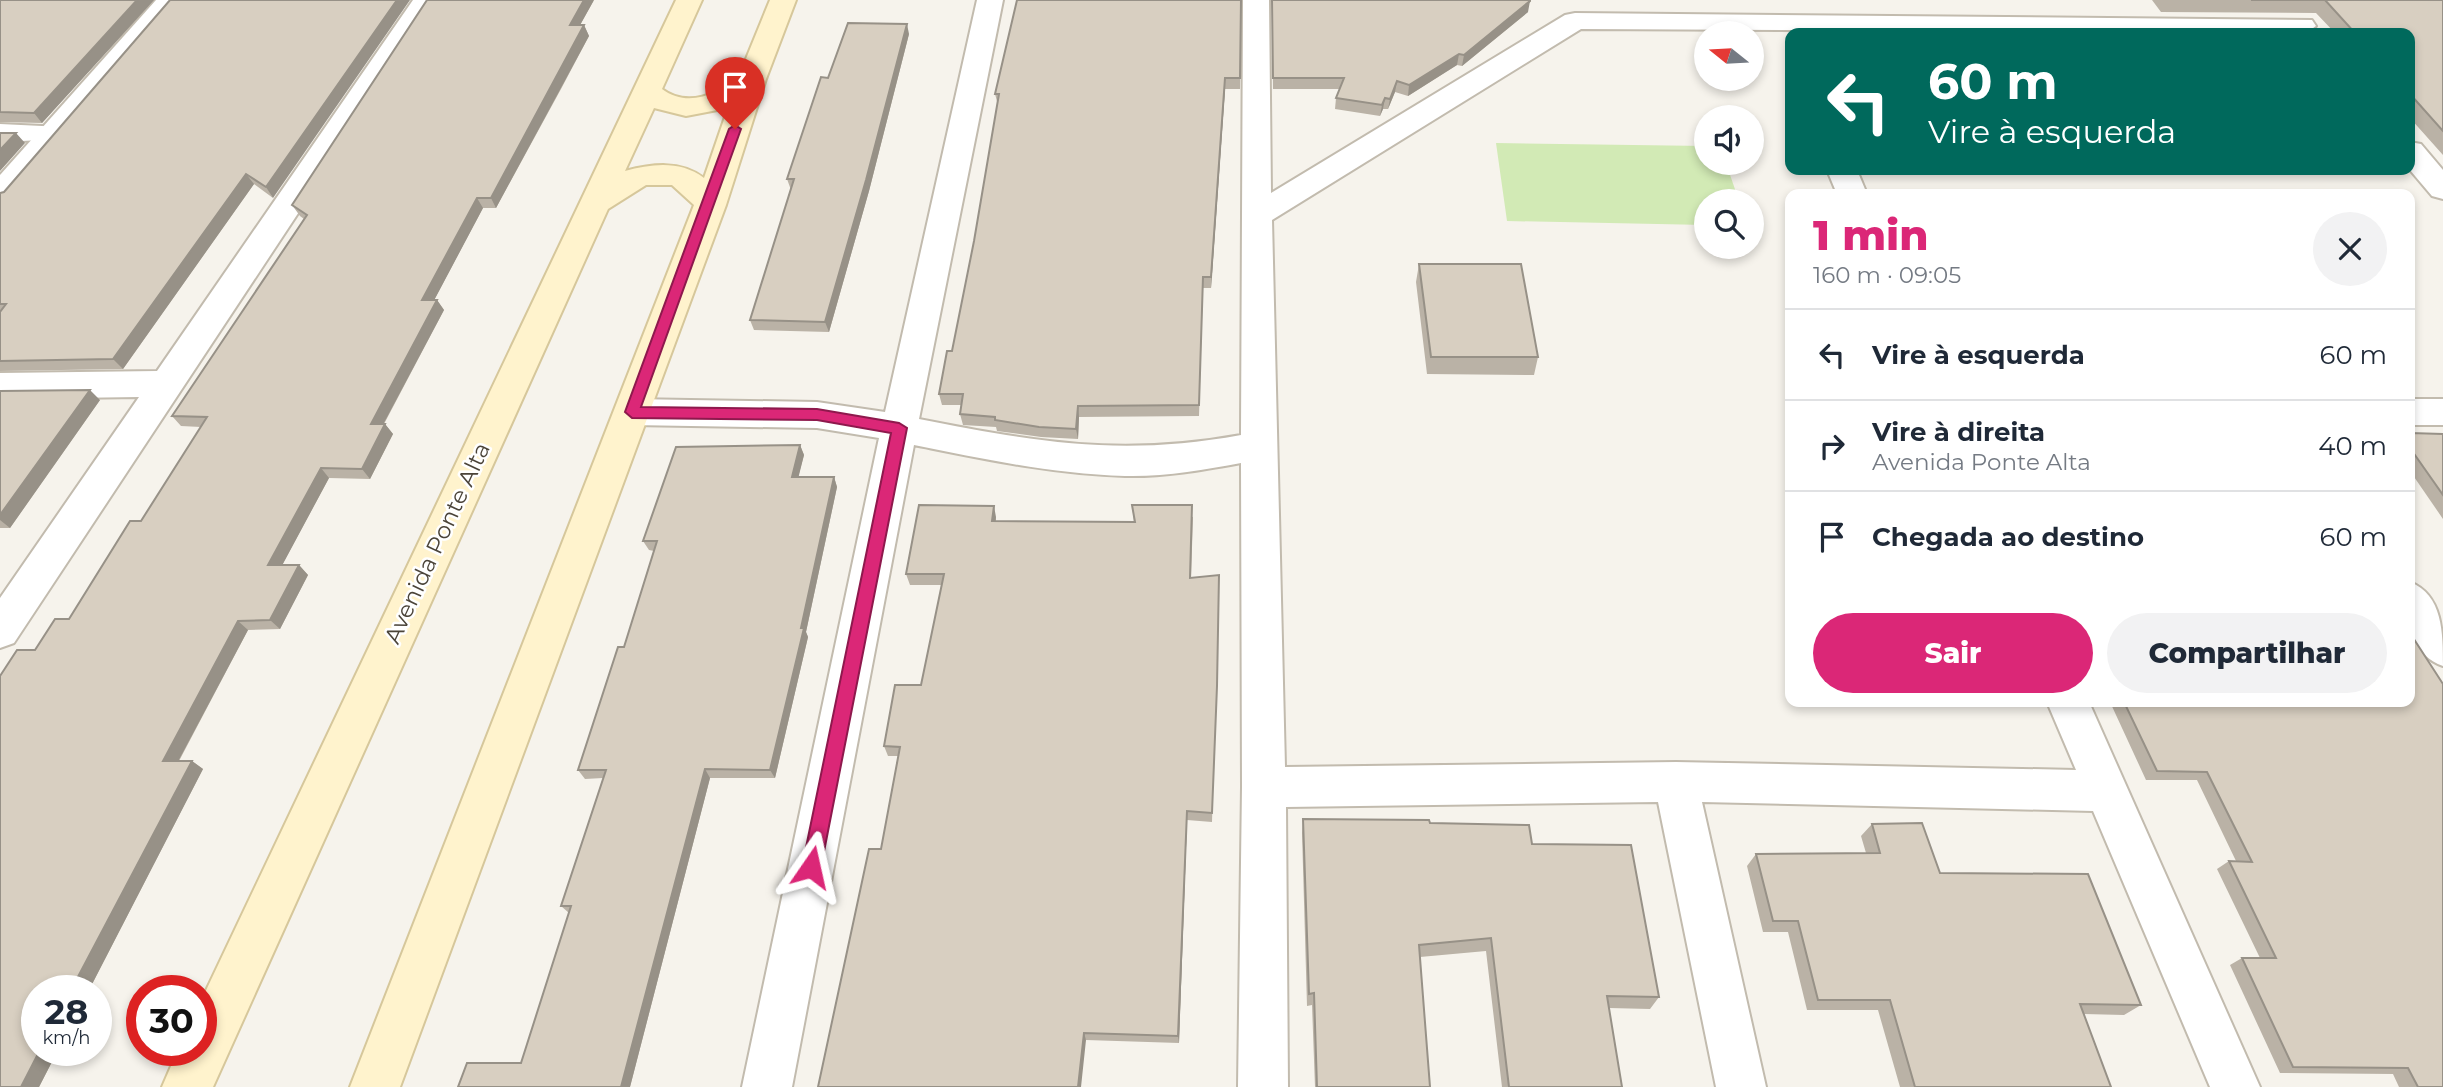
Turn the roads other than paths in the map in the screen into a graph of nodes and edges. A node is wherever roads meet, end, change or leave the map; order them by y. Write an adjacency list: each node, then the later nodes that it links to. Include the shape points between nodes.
1 (170, 0): 14 (street)
2 (426, 0): 21 (street)
3 (689, 0): 12 (main road, Avenida Ponte Alta)
4 (783, 0): 11 (main road)
5 (990, 0): 26 (street)
6 (1256, 0): 20 (street)
7 (2279, 0): 9 (street)
8 (1573, 10): 10 (street); 20 (street)
9 (2303, 28)
10 (1785, 37)
11 (752, 79): 12 (main road, via 742,90 708,105 670,105); 19 (main road)
12 (647, 91): 18 (main road, Avenida Ponte Alta)
13 (0, 132): 14 (street)
14 (53, 133): 17 (street)
15 (2415, 157): 16 (street)
16 (2443, 189)
17 (0, 194)
18 (594, 205): 19 (main road, via 609,189 660,174 683,178); 35 (main road, Avenida Ponte Alta)
19 (710, 205): 23 (main road)
20 (1256, 216): 27 (street)
21 (165, 384): 22 (street); 29 (street)
22 (0, 387)
23 (632, 412): 26 (street, via 817,415); 36 (main road)
24 (2415, 412): 25 (street)
25 (2443, 412)
26 (899, 428): 27 (street, via 1034,455 1126,462 1186,459); 37 (street)
27 (1258, 446): 33 (street)
28 (2415, 606): 30 (street)
29 (0, 631)
30 (2443, 649)
31 (2070, 707): 34 (street)
32 (1676, 782): 33 (street); 34 (street); 39 (street)
33 (1264, 786): 38 (street)
34 (2106, 791): 40 (street)
35 (187, 1087)
36 (375, 1087)
37 (767, 1087)
38 (1263, 1087)
39 (1741, 1087)
40 (2235, 1087)

